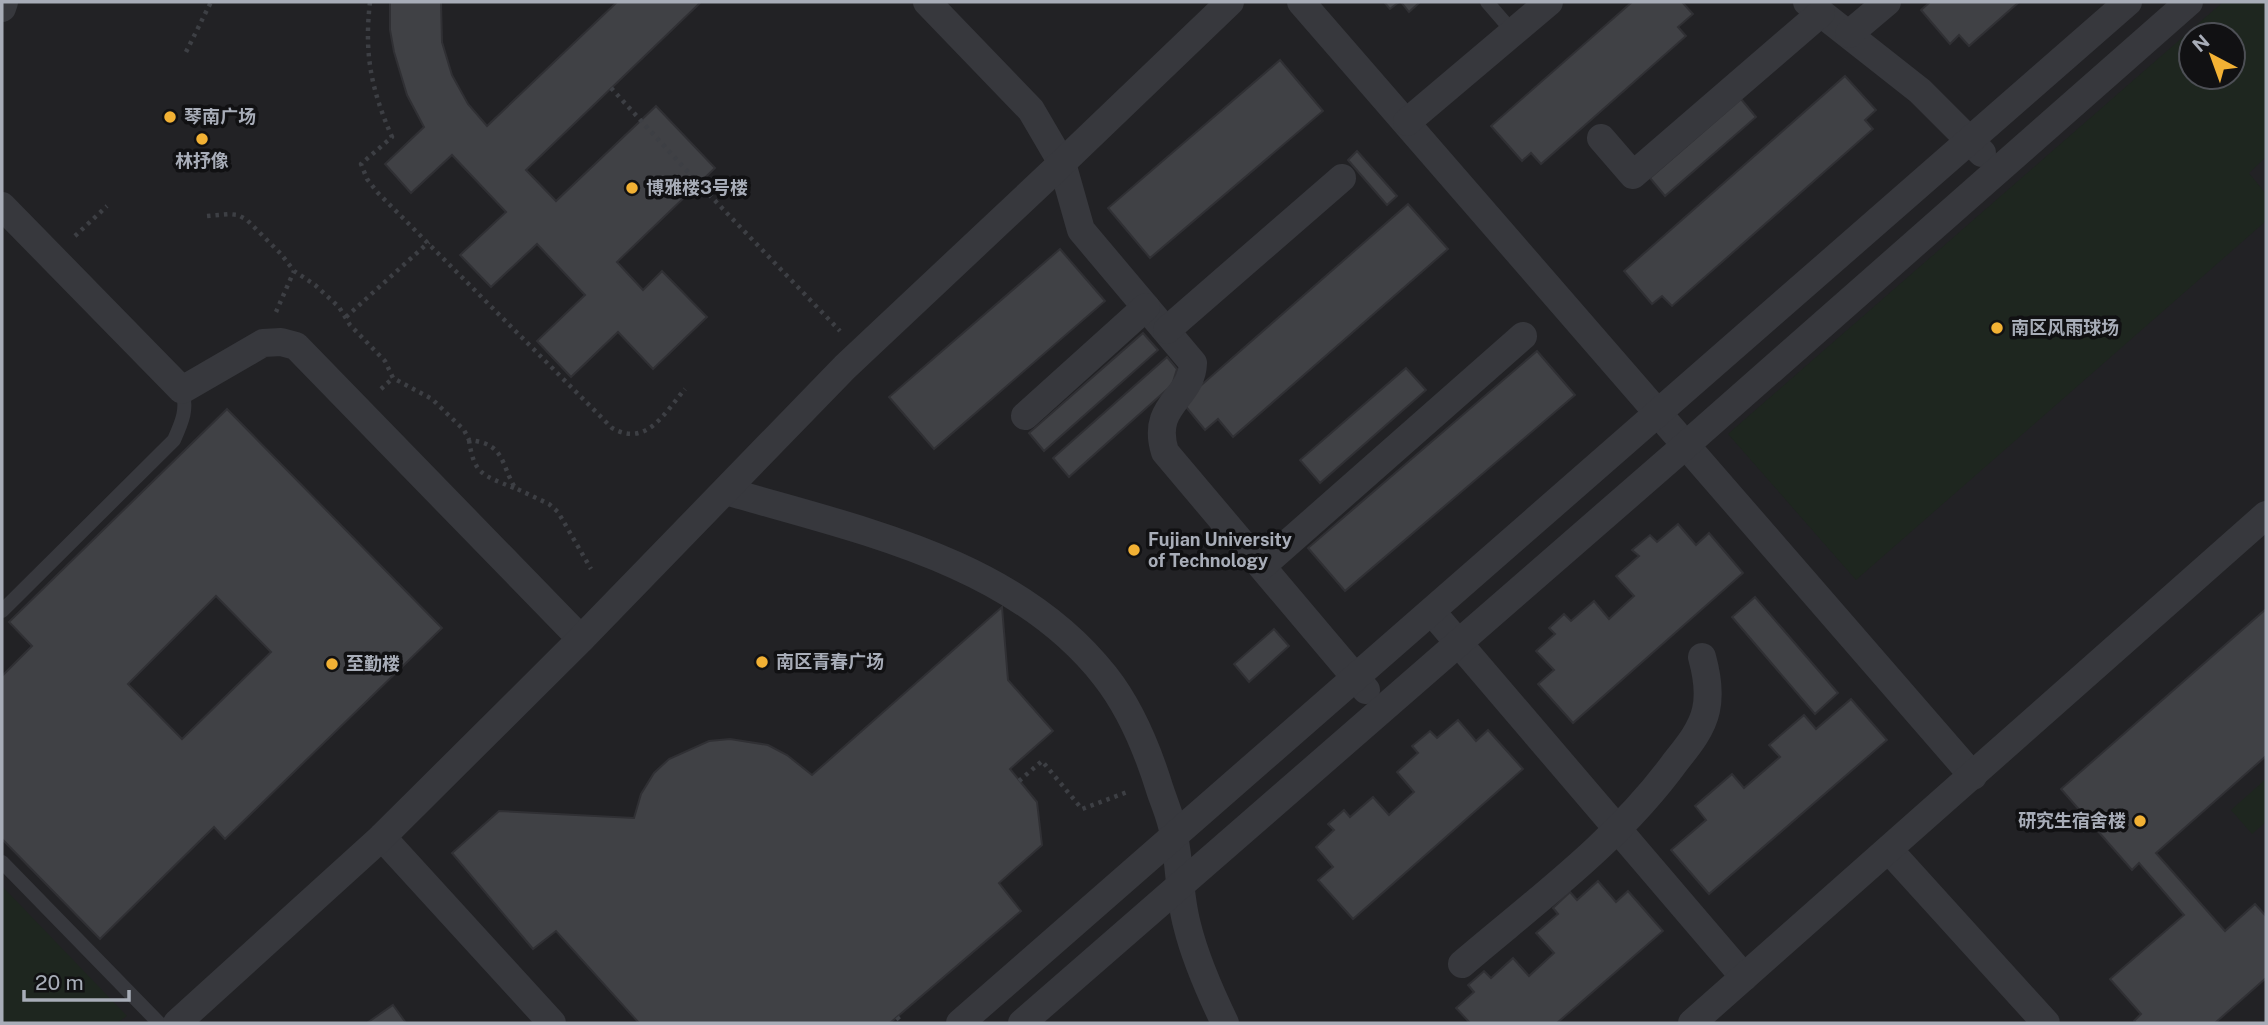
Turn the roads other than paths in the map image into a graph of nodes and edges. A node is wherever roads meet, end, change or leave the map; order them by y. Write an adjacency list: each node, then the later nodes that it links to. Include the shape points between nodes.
1 (4, 2): 11 (street)
2 (926, 2): 17 (street, via 1031,110)
3 (1230, 2): 17 (street)
4 (1301, 2): 14 (street)
5 (1487, 2): 12 (lane)
6 (1549, 2): 12 (street)
7 (1887, 2): 13 (street)
8 (2128, 2): 16 (street)
9 (2189, 2): 18 (street)
10 (1814, 7): 13 (street); 15 (street, via 1633,174)
11 (2, 8)
12 (1513, 32): 14 (street)
13 (1849, 34): 16 (street, via 1920,91)
14 (1407, 122): 25 (street)
15 (1601, 138)
16 (1971, 140): 18 (street); 25 (street)
17 (1062, 163): 21 (street, via 1081,230); 28 (street, via 860,352)
18 (1998, 170): 27 (street)
19 (1342, 178): 22 (street)
20 (2, 206): 24 (street)
21 (1146, 307): 22 (street); 26 (street)
22 (1167, 330): 30 (street, via 1193,363 1190,378 1163,418 1166,452)
23 (1523, 336): 30 (street)
24 (182, 390): 31 (lane, via 184,415 174,440); 33 (street, via 263,344 296,346)
25 (1658, 412): 27 (street); 32 (street)
26 (1025, 416)
27 (1686, 445): 34 (street); 38 (street)
28 (726, 491): 33 (street); 40 (street, via 909,547 996,585 1033,609 1106,677 1130,716 1158,781)
29 (2266, 514): 38 (street)
30 (1262, 566): 36 (street)
31 (2, 611)
32 (1432, 612): 34 (street); 36 (street)
33 (580, 639): 41 (street)
34 (1459, 643): 37 (street); 39 (street)
35 (1702, 657): 39 (street, via 1708,693 1706,712 1695,735)
36 (1355, 677): 37 (street); 40 (street)
37 (1382, 710): 44 (street)
38 (1973, 776): 42 (street)
39 (1618, 831): 45 (street); 46 (street)
40 (1174, 834): 44 (street); 50 (street)
41 (382, 837): 48 (street); 49 (street)
42 (1889, 850): 46 (street); 54 (street)
43 (2, 862): 47 (lane)
44 (1180, 886): 51 (street); 52 (street, via 1187,926)
45 (1462, 964)
46 (1744, 977): 53 (street)
47 (159, 1023)
48 (177, 1023)
49 (552, 1023)
50 (960, 1023)
51 (1023, 1023)
52 (1225, 1023)
53 (1692, 1023)
54 (2046, 1023)

